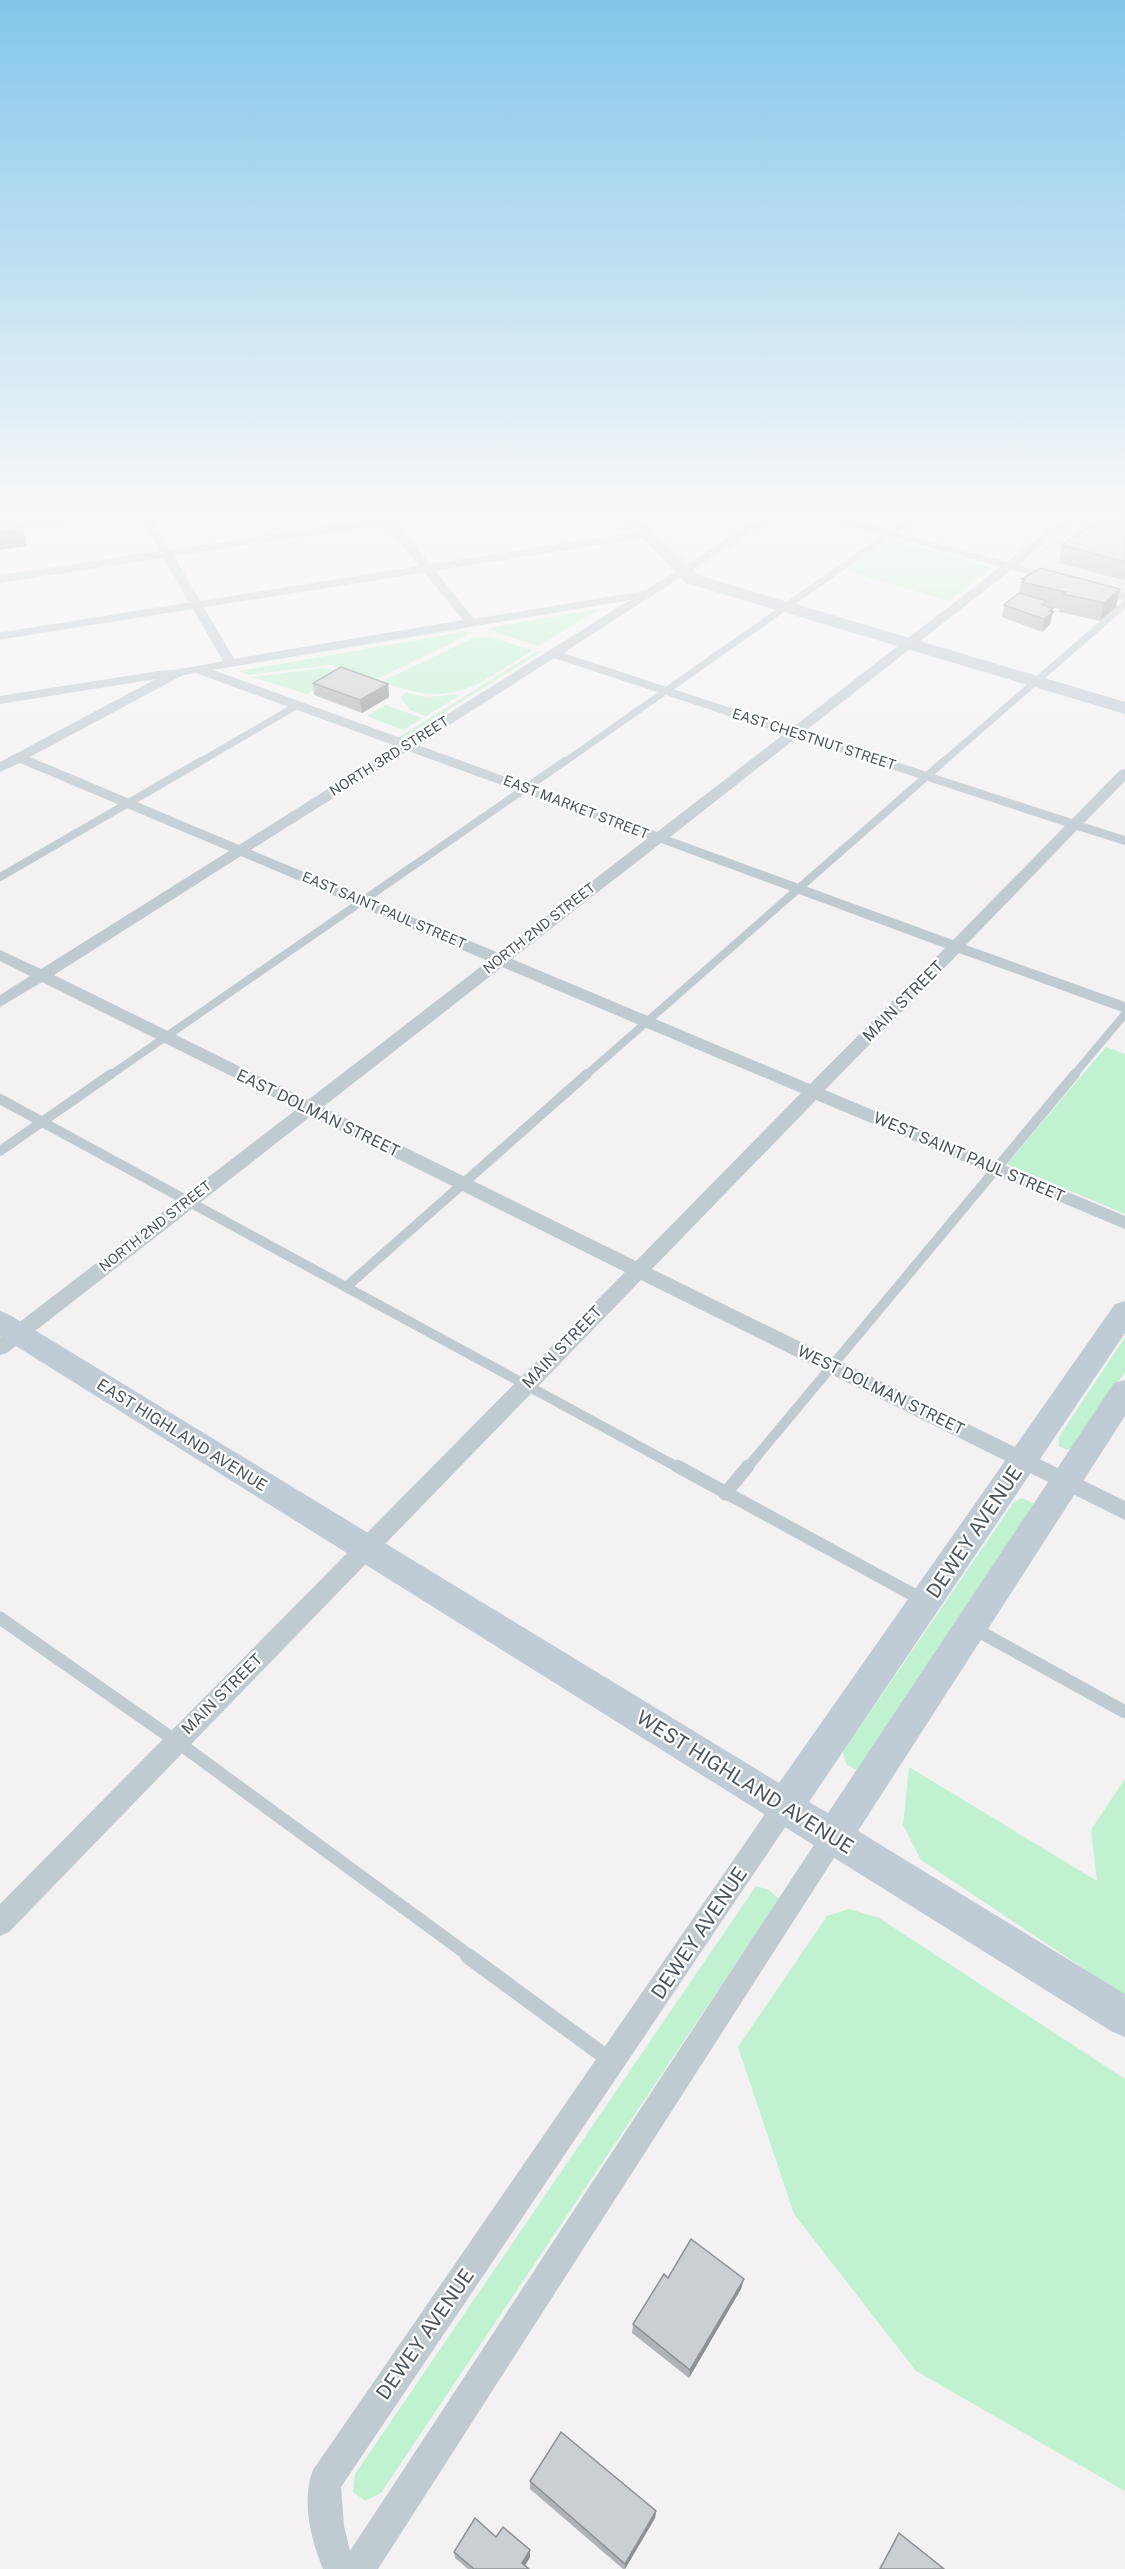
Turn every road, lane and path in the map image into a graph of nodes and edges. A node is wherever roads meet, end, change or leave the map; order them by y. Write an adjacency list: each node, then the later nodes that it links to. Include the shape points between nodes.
1 (32, 631): 9 (lane)
2 (211, 631): 12 (street)
3 (412, 631): 12 (street)
4 (590, 631): 11 (street, NORTH 3RD STREET)
5 (753, 631): 16 (lane)
6 (863, 631): 10 (street)
7 (923, 631): 10 (street, NORTH 2ND STREET)
8 (1094, 631): 15 (lane)
9 (0, 636)
10 (906, 644): 15 (street); 20 (street, NORTH 2ND STREET)
11 (554, 654): 16 (street, EAST CHESTNUT STREET); 21 (street, NORTH 3RD STREET)
12 (230, 662): 13 (street)
13 (195, 668): 14 (street); 18 (street, EAST MARKET STREET)
14 (179, 672): 17 (street); 22 (street)
15 (1036, 682): 19 (street); 25 (lane)
16 (666, 690): 20 (street, EAST CHESTNUT STREET); 26 (lane)
17 (0, 700)
18 (296, 706): 21 (street, EAST MARKET STREET); 27 (lane)
19 (1125, 708)
20 (792, 732): 25 (street, EAST CHESTNUT STREET); 29 (street, NORTH 2ND STREET)
21 (408, 744): 26 (street, EAST MARKET STREET); 31 (street, NORTH 3RD STREET)
22 (20, 758): 23 (street); 27 (street, EAST SAINT PAUL STREET)
23 (0, 768)
24 (1125, 772): 28 (street, MAIN STREET)
25 (926, 776): 28 (street, EAST CHESTNUT STREET); 33 (lane)
26 (524, 787): 29 (street, EAST MARKET STREET); 34 (lane)
27 (129, 803): 31 (street, EAST SAINT PAUL STREET); 32 (lane)
28 (1074, 825): 30 (street, EAST CHESTNUT STREET); 35 (street, MAIN STREET)
29 (657, 837): 33 (street, EAST MARKET STREET); 37 (street, NORTH 2ND STREET)
30 (1125, 841)
31 (242, 850): 34 (street, EAST SAINT PAUL STREET); 38 (street, NORTH 3RD STREET)
32 (0, 877)
33 (798, 888): 35 (street, EAST MARKET STREET); 42 (lane)
34 (362, 900): 37 (street, EAST SAINT PAUL STREET); 43 (lane)
35 (958, 946): 40 (street, EAST MARKET STREET); 44 (street, MAIN STREET)
36 (0, 955): 38 (street, EAST DOLMAN STREET)
37 (499, 958): 42 (street, EAST SAINT PAUL STREET); 46 (street, NORTH 2ND STREET)
38 (42, 976): 39 (street, NORTH 3RD STREET); 43 (street, EAST DOLMAN STREET)
39 (0, 1002)
40 (1125, 1008)
41 (1125, 1014): 49 (lane)
42 (646, 1022): 44 (street, EAST SAINT PAUL STREET); 50 (lane)
43 (166, 1038): 46 (street, EAST DOLMAN STREET); 47 (lane)
44 (813, 1092): 49 (street, WEST SAINT PAUL STREET); 53 (street, MAIN STREET)
45 (0, 1099): 47 (lane)
46 (307, 1108): 50 (street, EAST DOLMAN STREET); 51 (street, NORTH 2ND STREET)
47 (42, 1122): 48 (lane); 51 (lane)
48 (0, 1151)
49 (994, 1168): 52 (street, WEST SAINT PAUL STREET); 57 (lane)
50 (462, 1184): 53 (street, EAST DOLMAN STREET); 54 (lane)
51 (188, 1200): 54 (lane); 56 (street, NORTH 2ND STREET)
52 (1125, 1223)
53 (637, 1270): 57 (street, WEST DOLMAN STREET); 58 (street, MAIN STREET)
54 (346, 1287): 58 (lane)
55 (1125, 1311): 60 (street, DEWEY AVENUE)
56 (6, 1334): 64 (street, EAST HIGHLAND AVENUE)
57 (830, 1365): 60 (street, WEST DOLMAN STREET); 62 (lane)
58 (526, 1385): 62 (lane); 64 (street, MAIN STREET)
59 (1125, 1391): 61 (street)
60 (1023, 1461): 61 (street, WEST DOLMAN STREET); 65 (street, DEWEY AVENUE)
61 (1065, 1482): 63 (street, WEST DOLMAN STREET); 67 (street)
62 (725, 1494): 65 (lane)
63 (1125, 1512)
64 (365, 1549): 69 (street, MAIN STREET); 70 (street, WEST HIGHLAND AVENUE)
65 (926, 1602): 70 (street, DEWEY AVENUE)
66 (0, 1618): 69 (lane)
67 (971, 1627): 68 (lane); 71 (street)
68 (1125, 1712)
69 (176, 1741): 72 (street, MAIN STREET); 74 (lane)
70 (785, 1806): 71 (street, WEST HIGHLAND AVENUE); 74 (street, DEWEY AVENUE)
71 (834, 1836): 73 (street, WEST HIGHLAND AVENUE); 76 (street)
72 (0, 1923)
73 (1125, 2017)
74 (613, 2062): 75 (street, DEWEY AVENUE, via 325,2482 324,2512)
75 (340, 2569)
76 (358, 2569)

